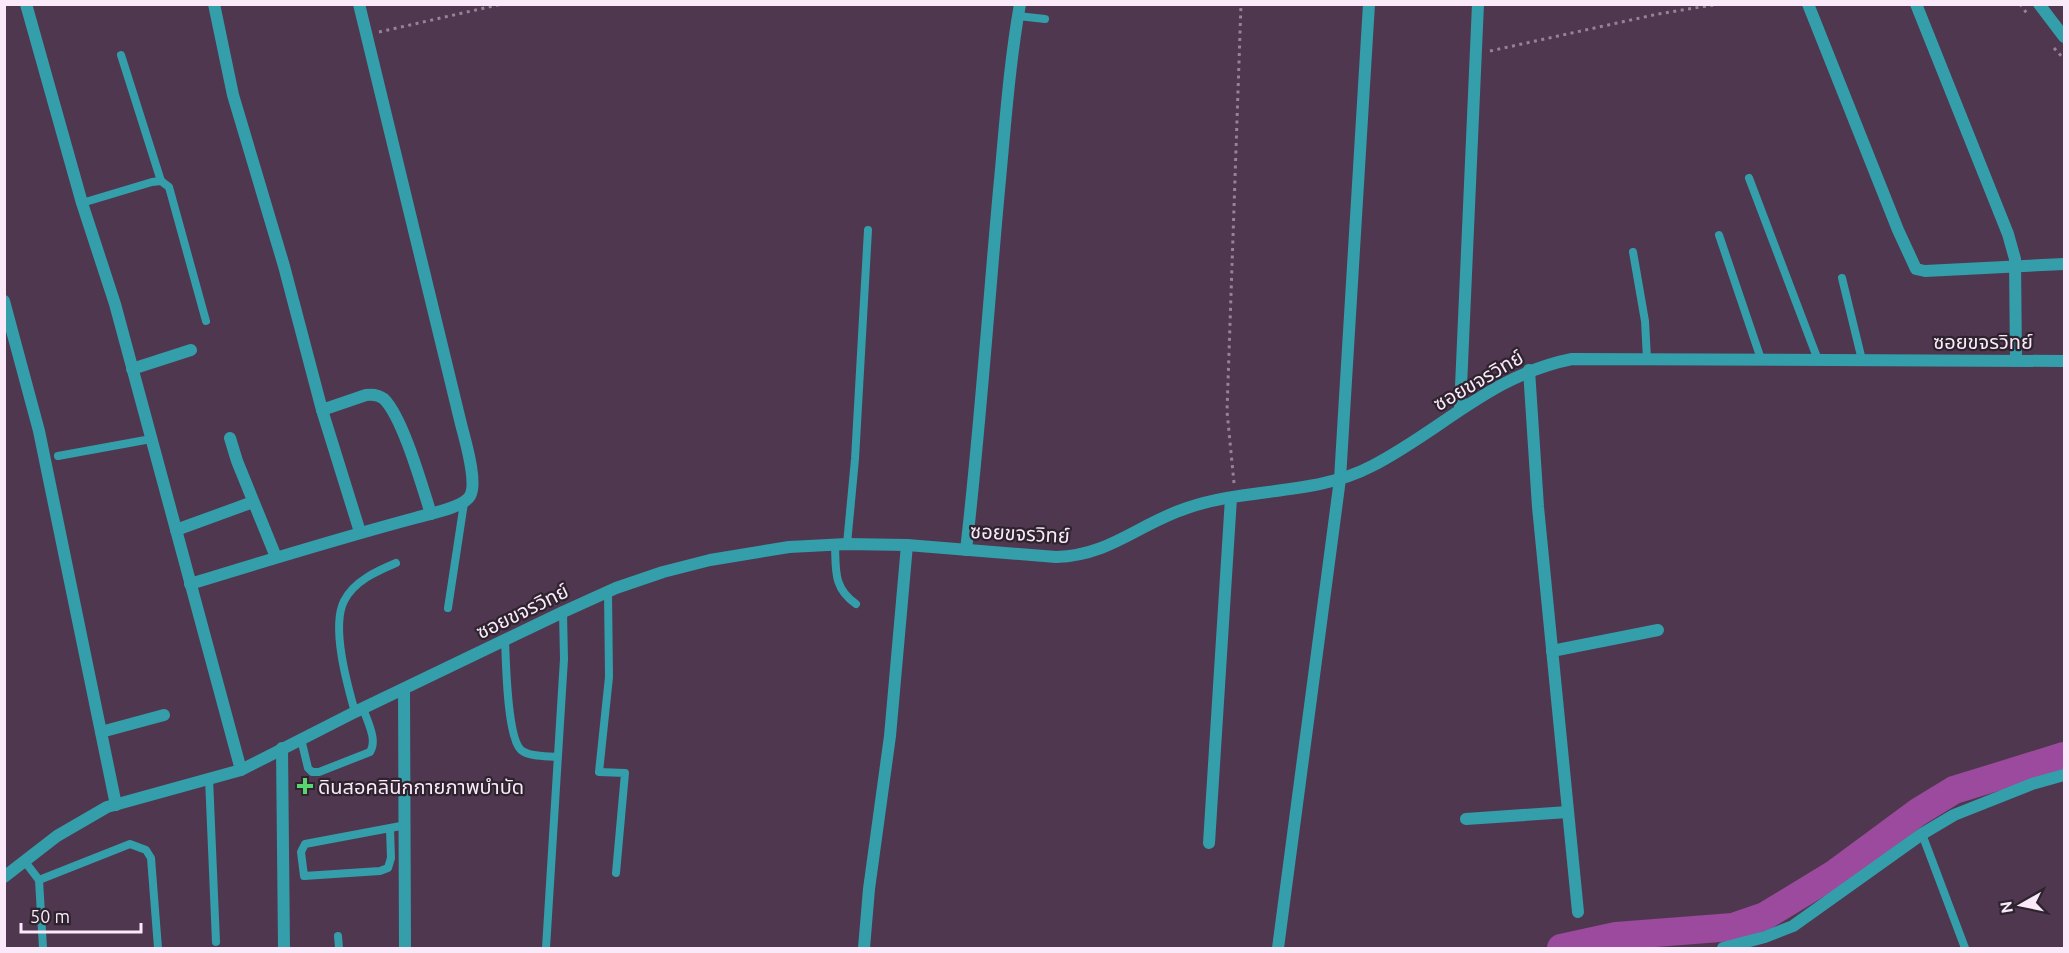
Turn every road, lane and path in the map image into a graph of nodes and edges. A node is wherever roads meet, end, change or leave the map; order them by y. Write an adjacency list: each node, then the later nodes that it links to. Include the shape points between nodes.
1 (214, 4): 39 (street, via 233,95)
2 (359, 4): 15 (street)
3 (502, 4): 15 (path)
4 (1241, 4): 44 (path, via 1227,411)
5 (1369, 4): 43 (street)
6 (1478, 4): 16 (street)
7 (1719, 4): 16 (path)
8 (1808, 4): 25 (street, via 1914,267 1925,271)
9 (1917, 4): 25 (street, via 2008,234)
10 (2039, 4): 14 (street)
11 (27, 8): 20 (street)
12 (1019, 10): 13 (lane); 52 (street, via 1012,50)
13 (1045, 19)
14 (2063, 32)
15 (366, 35): 46 (street, via 461,424 472,487)
16 (1476, 54): 38 (street)
17 (121, 55): 19 (lane)
18 (1749, 178): 32 (lane)
19 (160, 181): 20 (lane); 28 (lane, via 169,187 173,198)
20 (82, 203): 36 (street)
21 (868, 230): 50 (lane, via 855,459)
22 (1719, 235): 31 (lane)
23 (1633, 252): 30 (lane)
24 (2064, 264): 25 (street)
25 (2016, 267): 34 (street)
26 (1842, 278): 33 (lane)
27 (4, 301): 66 (street, via 39,430)
28 (206, 321)
29 (191, 350): 36 (street)
30 (1647, 359): 31 (street, ซอยขจรวิทย์); 37 (street, ซอยขจรวิทย์, via 1572,359)
31 (1761, 359): 32 (street, ซอยขจรวิทย์)
32 (1818, 360): 33 (street, ซอยขจรวิทย์)
33 (1862, 360): 34 (street, ซอยขจรวิทย์)
34 (2016, 361): 35 (street, ซอยขจรวิทย์)
35 (2064, 361)
36 (132, 369): 41 (street)
37 (1529, 370): 38 (street, ซอยขจรวิทย์); 62 (street)
38 (1460, 409): 43 (street, ซอยขจรวิทย์, via 1397,453)
39 (322, 410): 47 (street, via 366,395 382,398 399,422); 49 (street)
40 (230, 438): 45 (street)
41 (151, 439): 42 (lane); 48 (street)
42 (58, 456)
43 (1340, 479): 44 (street, ซอยขจรวิทย์); 95 (street)
44 (1233, 497): 52 (street, ซอยขจรวิทย์, via 1188,507 1097,551 1075,556); 79 (street)
45 (253, 502): 48 (street); 53 (street)
46 (464, 503): 47 (street); 58 (lane)
47 (431, 514): 49 (street)
48 (176, 530): 55 (street)
49 (360, 532): 53 (street)
50 (841, 545): 51 (street, ซอยขจรวิทย์); 56 (street, ซอยขจรวิทย์, via 789,547 710,560); 57 (lane, via 836,574 846,597)
51 (907, 545): 52 (street, ซอยขจรวิทย์); 94 (street, via 890,736)
52 (966, 550)
53 (276, 557): 55 (street)
54 (396, 563): 64 (lane, via 376,571 356,586 340,613 345,675)
55 (190, 584): 70 (street)
56 (608, 592): 59 (street, ซอยขจรวิทย์); 81 (lane, via 609,677 599,772 625,772)
57 (856, 604)
58 (448, 608)
59 (563, 612): 61 (street, ซอยขจรวิทย์); 69 (lane)
60 (1658, 630): 62 (street)
61 (506, 640): 63 (street, ซอยขจรวิทย์); 69 (lane, via 509,706 518,748 523,753)
62 (1552, 651): 74 (street)
63 (404, 690): 64 (street, ซอยขจรวิทย์); 76 (street)
64 (359, 710): 67 (street, ซอยขจรวิทย์); 67 (lane, via 373,740 370,752 312,772)
65 (164, 715): 66 (street)
66 (101, 732): 73 (street)
67 (301, 739): 68 (street, ซอยขจรวิทย์)
68 (282, 748): 70 (street, ซอยขจรวิทย์); 90 (street)
69 (557, 757): 93 (lane)
70 (241, 770): 72 (street, ซอยขจรวิทย์)
71 (2064, 775): 78 (street, via 1971,807)
72 (209, 778): 73 (street, ซอยขจรวิทย์); 86 (lane)
73 (116, 805): 80 (street, ซอยขจรวิทย์, via 57,836)
74 (1568, 812): 75 (street); 84 (street)
75 (1466, 819)
76 (406, 825): 77 (lane); 92 (street)
77 (390, 829): 77 (lane, via 305,844 301,852 304,876 388,868)
78 (1922, 834): 87 (street, via 1805,918); 97 (lane)
79 (1209, 843)
80 (26, 863): 82 (street, ซอยขจรวิทย์); 83 (lane)
81 (616, 873)
82 (4, 877)
83 (39, 880): 88 (lane); 89 (lane, via 130,844 146,850 151,858)
84 (1578, 912)
85 (338, 936): 91 (lane)
86 (216, 942)
87 (1760, 944): 96 (street)
88 (44, 948)
89 (158, 948)
90 (284, 948)
91 (339, 948)
92 (405, 948)
93 (546, 948)
94 (864, 948)
95 (1278, 948)
96 (1723, 948)
97 (1965, 948)

